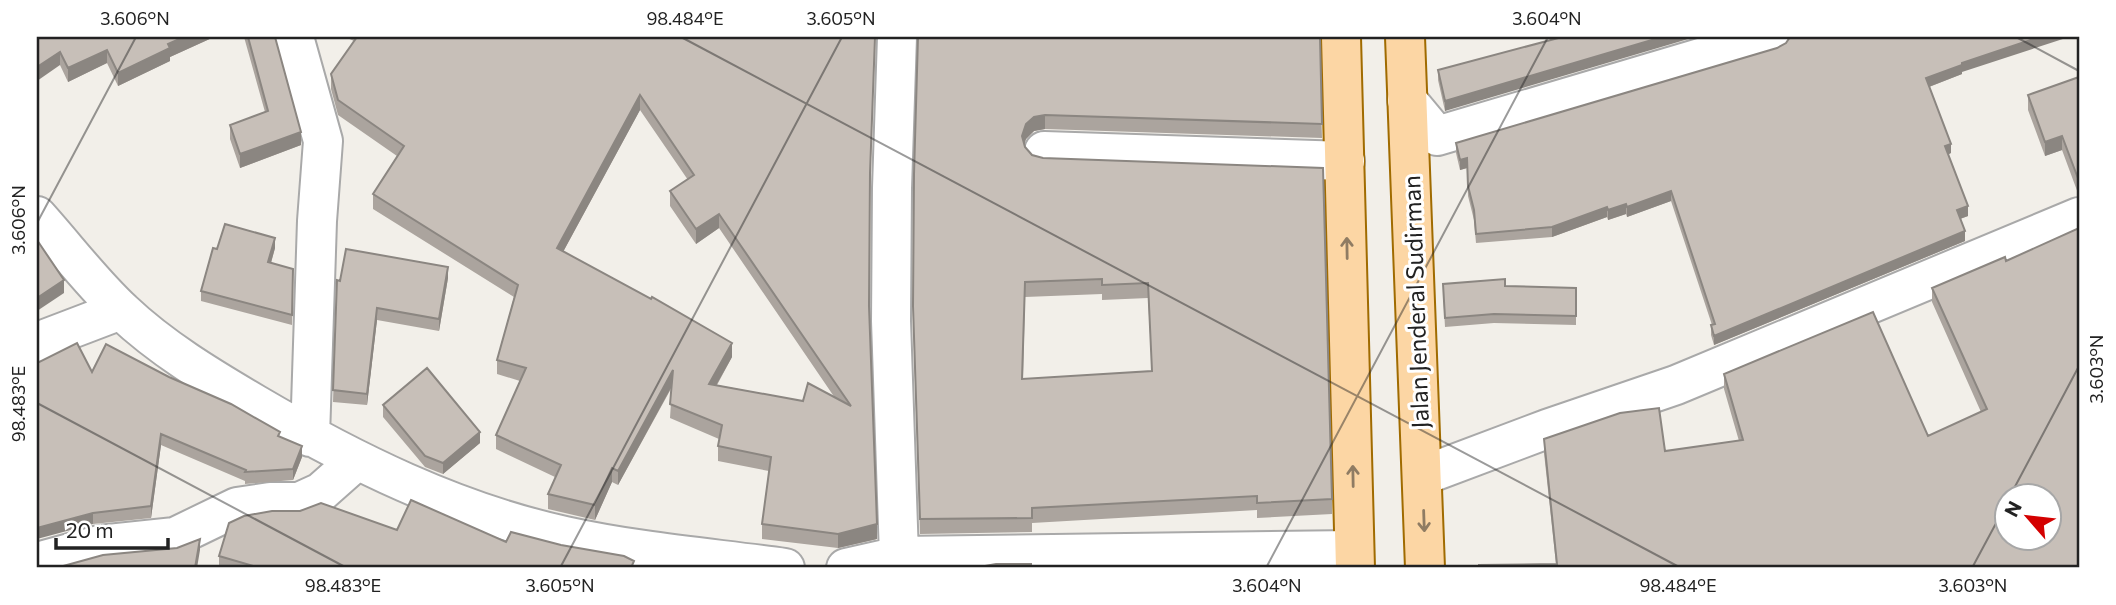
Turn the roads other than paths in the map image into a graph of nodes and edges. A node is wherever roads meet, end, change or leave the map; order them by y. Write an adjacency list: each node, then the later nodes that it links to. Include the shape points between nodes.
1 (294, 37): 13 (street, via 323,141)
2 (897, 37): 16 (street, via 891,321)
3 (1341, 37): 8 (main road)
4 (1405, 37): 6 (main road, Jalan Jenderal Sudirman)
5 (1771, 37): 6 (street, via 1437,136)
6 (1407, 100): 15 (main road, Jalan Jenderal Sudirman)
7 (1044, 151): 8 (street)
8 (1345, 161): 17 (main road, one-way to 8)
9 (37, 216): 11 (street)
10 (2079, 217): 15 (street, via 1676,385)
11 (121, 310): 12 (street); 13 (street, via 165,347)
12 (37, 342)
13 (310, 437): 14 (street)
14 (356, 461): 18 (street, via 321,492 299,502 237,507 175,537 99,545); 19 (street, via 487,513 564,536)
15 (1422, 476): 22 (main road, Jalan Jenderal Sudirman, one-way to 22)
16 (899, 556): 17 (street); 21 (street)
17 (1355, 559)
18 (37, 562)
19 (694, 562): 20 (street)
20 (785, 568)
21 (846, 568)
22 (1425, 568)

